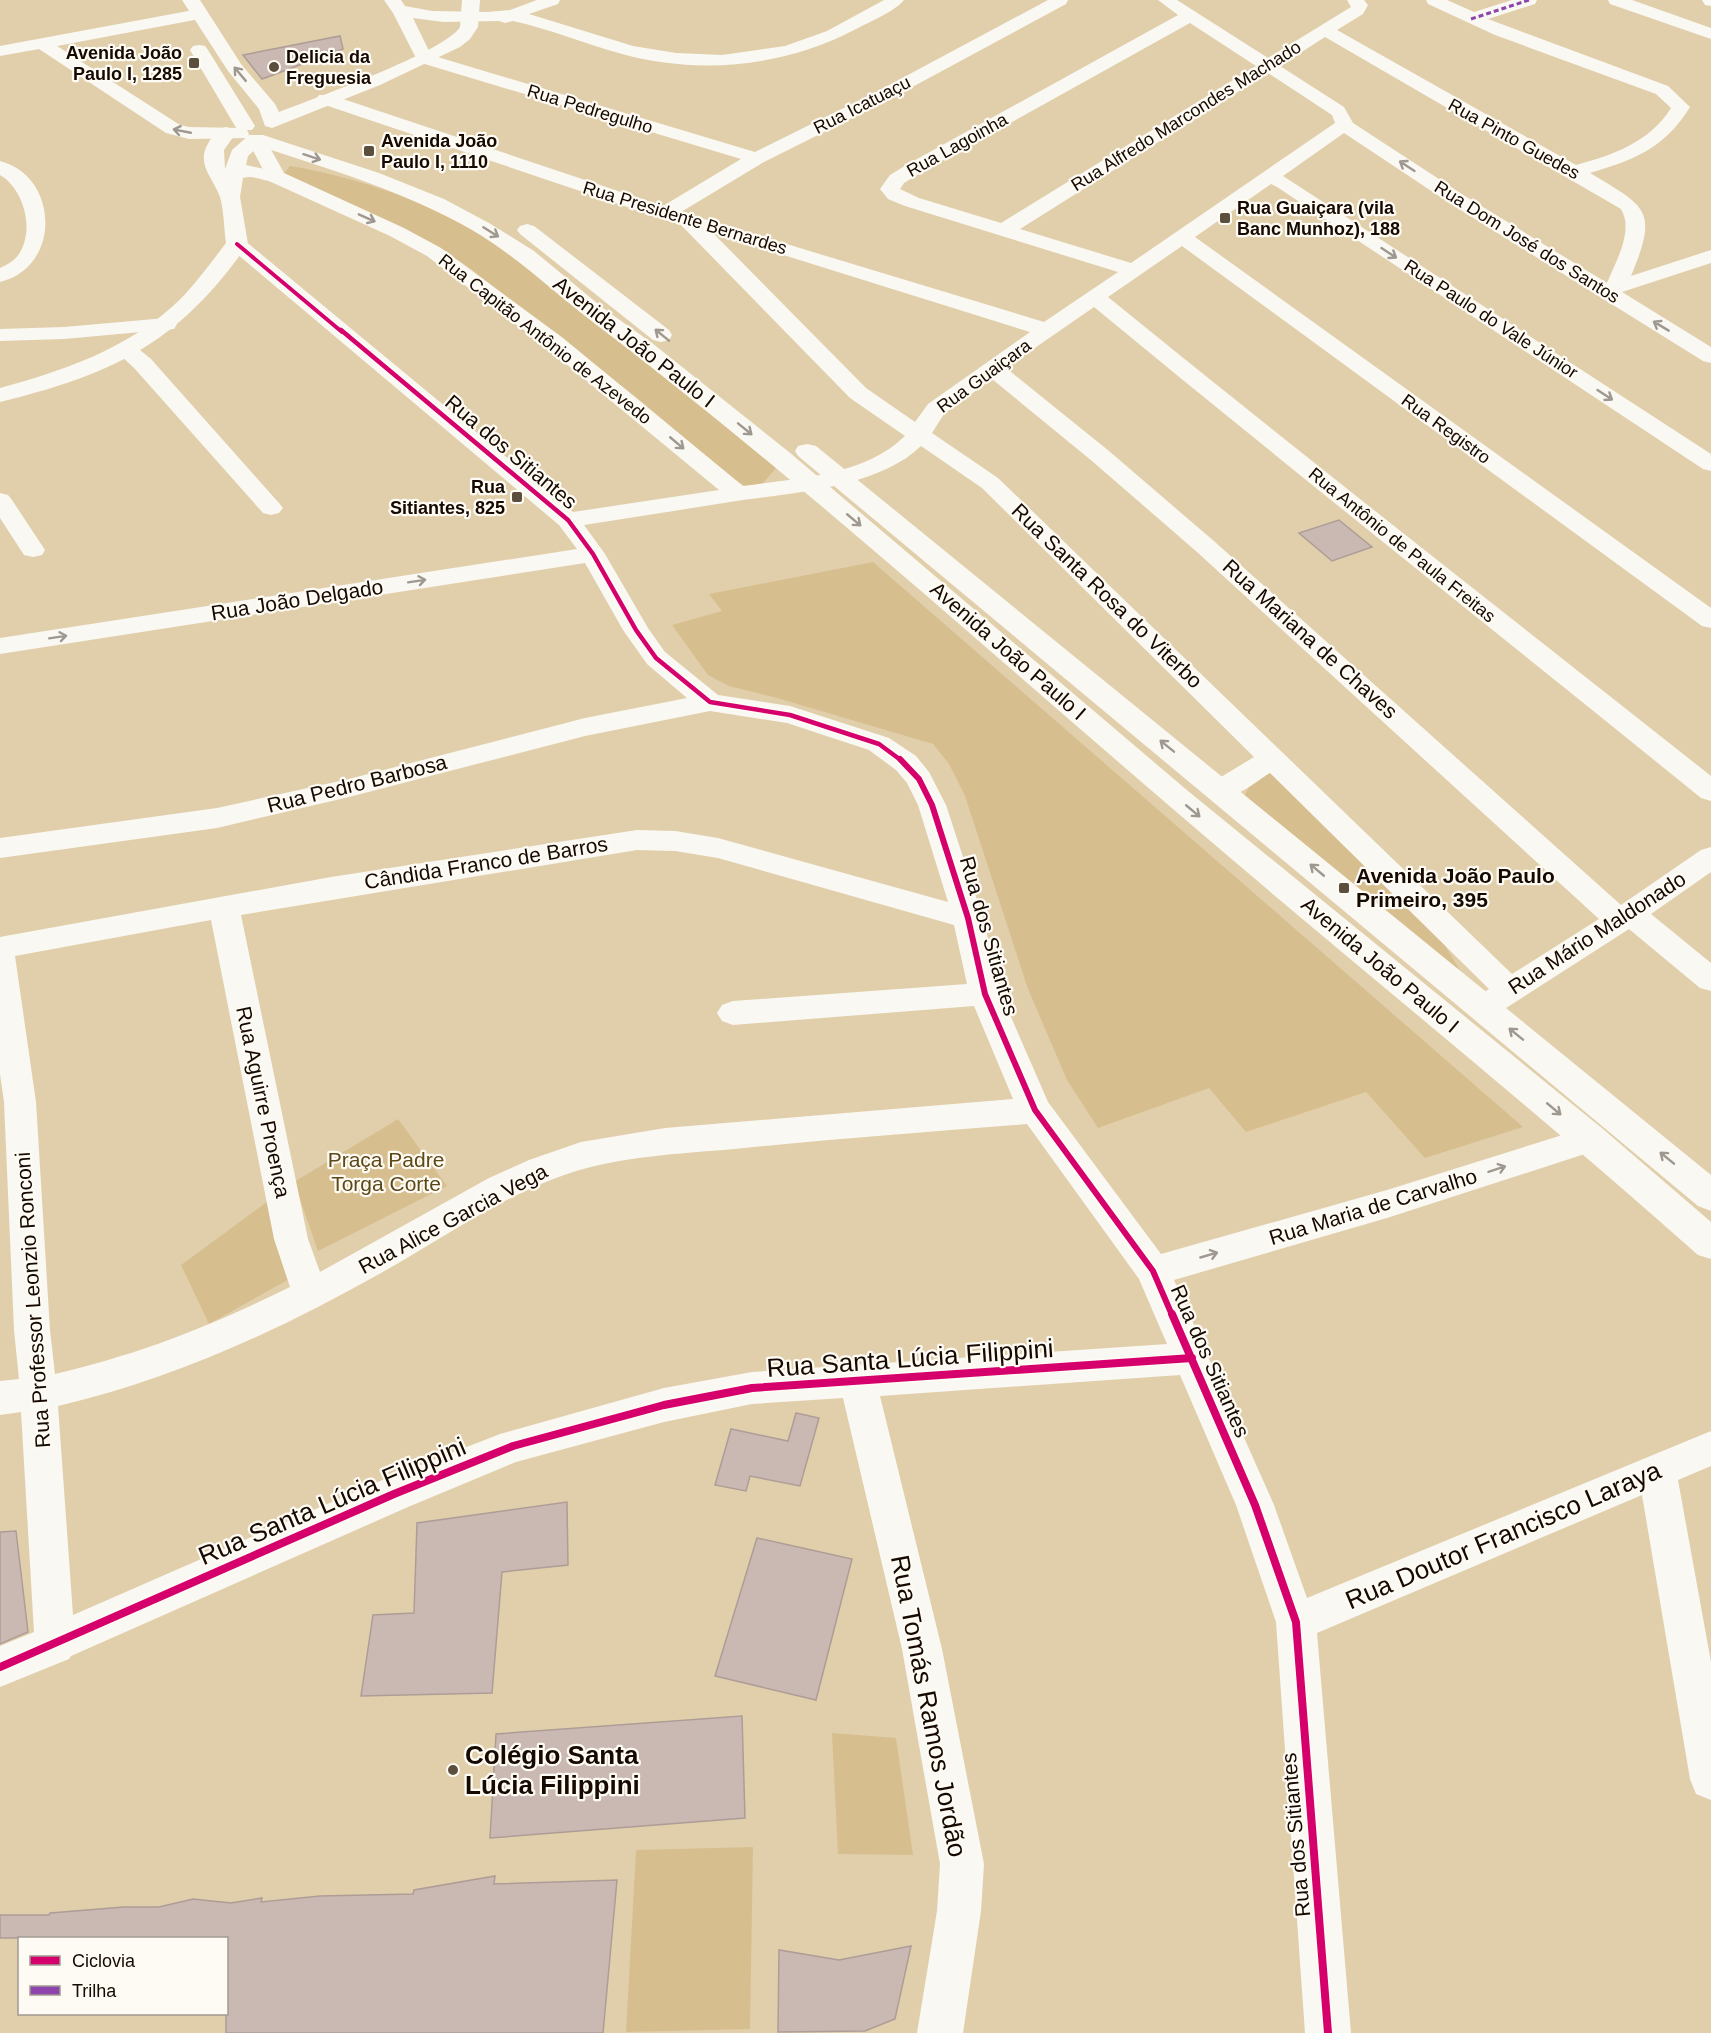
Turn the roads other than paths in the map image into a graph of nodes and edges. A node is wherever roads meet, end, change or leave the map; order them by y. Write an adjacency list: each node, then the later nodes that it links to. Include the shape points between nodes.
1 (169, 0): 16 (main road)
2 (552, 0): 13 (street)
3 (896, 0): 13 (street, via 803,46 757,57 713,60 632,51)
4 (1060, 0): 30 (street, Rua Icatuaçu)
5 (1166, 0): 14 (street, Rua Dom José dos Santos)
6 (1355, 0): 19 (street, Rua Alfredo Marcondes Machado, via 1360,5 1357,10)
7 (1434, 0): 17 (street)
8 (1529, 0): 17 (street)
9 (1616, 0): 21 (street)
10 (397, 5): 15 (street, via 411,13); 18 (street)
11 (195, 7): 16 (street); 28 (main road, one-way to 11)
12 (472, 8): 13 (street); 15 (street); 20 (main road)
13 (511, 15): 20 (street)
14 (1191, 15): 25 (street, Rua Dom José dos Santos); 41 (street, Rua Lagoinha, via 890,185 891,191 902,198)
15 (437, 16): 18 (street)
16 (179, 18): 22 (street); 29 (main road)
17 (1471, 19): 32 (street, via 1662,90 1681,107 1673,123 1640,148)
18 (408, 28): 24 (street)
19 (1323, 30): 25 (street, Rua Alfredo Marcondes Machado); 32 (street, Rua Pinto Guedes)
20 (464, 34): 24 (main road)
21 (1711, 34)
22 (41, 43): 23 (street); 29 (street, one-way to 22, via 189,133 167,127)
23 (0, 51)
24 (424, 58): 26 (main road); 30 (street, Rua Pedregulho)
25 (1267, 65): 27 (street, Rua Dom José dos Santos); 41 (street, Rua Alfredo Marcondes Machado)
26 (332, 102): 28 (main road); 39 (street, Rua Presidente Bernardes)
27 (1341, 118): 35 (street, Rua Guaiçara); 47 (street, Rua Dom José dos Santos, one-way to 27)
28 (277, 125): 29 (main road, via 259,122); 52 (main road, Avenida João Paulo I, one-way to 28, via 523,228 456,195)
29 (242, 133): 33 (main road); 34 (street); 38 (main road, via 217,142 212,154 212,164); 61 (main road, Avenida João Paulo I, one-way to 61, via 437,203 498,236)
30 (757, 158): 39 (street, Rua Icatuaçu)
31 (0, 167): 36 (street)
32 (1574, 172): 47 (street, Rua Pinto Guedes, via 1634,211 1632,249)
33 (235, 174): 34 (main road, via 250,170); 38 (main road)
34 (276, 177): 62 (street, Rua Capitão Antônio de Azevedo, one-way to 62, via 397,232 442,258 555,343)
35 (1269, 177): 42 (street, Rua Guaiçara); 59 (street, Rua Paulo do Vale Júnior, one-way to 59)
36 (21, 182): 37 (street); 46 (street, via 32,200 33,247 22,262)
37 (0, 186)
38 (230, 197): 43 (main road)
39 (666, 213): 40 (street, Rua Presidente Bernardes)
40 (688, 221): 50 (street, Rua Presidente Bernardes); 57 (street, Rua Santa Rosa do Viterbo, via 858,393)
41 (1004, 230): 45 (street, Rua Lagoinha)
42 (1182, 237): 45 (street, Rua Guaiçara); 68 (street, Rua Registro)
43 (237, 244): 49 (main road, via 183,310); 65 (street, Rua dos Sitiantes)
44 (1711, 256): 47 (street)
45 (1133, 270): 48 (street, Rua Guaiçara)
46 (0, 276)
47 (1610, 289): 54 (street, Rua Dom José dos Santos, one-way to 47)
48 (1094, 296): 50 (street, Rua Guaiçara); 73 (street, Rua Antônio de Paula Freitas)
49 (166, 324): 51 (street); 53 (main road)
50 (1047, 330): 55 (street, Rua Guaiçara)
51 (0, 335)
52 (676, 346)
53 (127, 351): 56 (main road, via 74,373); 64 (street, via 143,364)
54 (1711, 356)
55 (992, 368): 57 (street, Rua Guaiçara, via 936,410); 78 (street, Rua Mariana de Chaves, via 1072,430)
56 (0, 395)
57 (919, 436): 60 (street, Rua Guaiçara, via 889,459); 71 (street, Rua Santa Rosa do Viterbo, via 958,458 990,483)
58 (794, 440): 60 (main road, Avenida João Paulo I)
59 (1711, 464)
60 (838, 477): 61 (street, Rua Guaiçara); 72 (main road, Avenida João Paulo I, one-way to 60)
61 (810, 483): 62 (street, Rua Guaiçara); 80 (main road, Avenida João Paulo I, one-way to 80)
62 (740, 495): 65 (street, Rua Guaiçara)
63 (0, 500): 66 (street)
64 (271, 508)
65 (568, 520): 67 (street, Rua dos Sitiantes)
66 (33, 550)
67 (593, 554): 69 (street, Rua João Delgado, one-way to 67); 70 (street, Rua dos Sitiantes, via 656,658)
68 (1711, 620)
69 (0, 646)
70 (710, 702): 74 (street, Rua Pedro Barbosa, via 585,726 217,818); 77 (street, Rua dos Sitiantes, via 816,722 879,744 906,763 920,779 932,805)
71 (1273, 758): 72 (street); 84 (street, Rua Santa Rosa do Viterbo)
72 (1221, 790): 84 (main road, Avenida João Paulo I, one-way to 72)
73 (1711, 791)
74 (0, 848)
75 (1711, 858): 78 (street, Rua Mário Maldonado)
76 (224, 907): 77 (street, Cândida Franco de Barros, via 637,840 718,848); 79 (street, Cândida Franco de Barros); 92 (street, Rua Aguirre Proença, via 291,1239)
77 (968, 918): 83 (street, Rua dos Sitiantes)
78 (1625, 918): 82 (street, Rua Mariana de Chaves); 84 (street, Rua Mário Maldonado)
79 (0, 948)
80 (1359, 948): 84 (main road, via 1401,962 1460,1007 1472,1010); 87 (main road, Avenida João Paulo I, one-way to 87)
81 (0, 956): 88 (street, Rua Professor Leonzio Ronconi, via 20,1102)
82 (1711, 980)
83 (985, 994): 85 (street); 86 (street, Rua dos Sitiantes)
84 (1496, 999): 89 (main road, Avenida João Paulo I, one-way to 84)
85 (733, 1013)
86 (1035, 1110): 91 (street, Rua dos Sitiantes); 92 (street, Rua Alice Garcia Vega, via 639,1145 562,1162 503,1187)
87 (1591, 1139): 90 (main road, Avenida João Paulo I); 91 (street, Rua Maria de Carvalho, one-way to 87, via 1387,1204)
88 (11, 1155): 95 (street, Rua Professor Leonzio Ronconi)
89 (1711, 1196)
90 (1711, 1244)
91 (1153, 1271): 93 (street, Rua dos Sitiantes)
92 (310, 1295): 95 (street, Rua Alice Garcia Vega, via 198,1348 125,1375)
93 (1192, 1358): 94 (street, Rua Santa Lúcia Filippini); 99 (street, Rua dos Sitiantes, via 1255,1505)
94 (858, 1382): 100 (street, Rua Santa Lúcia Filippini, via 752,1388 664,1405 513,1446 393,1494); 103 (street, Rua Tomás Ramos Jordão, via 922,1649 962,1864 959,1911)
95 (39, 1395): 96 (street, Rua Alice Garcia Vega); 100 (street, Rua Professor Leonzio Ronconi)
96 (0, 1398)
97 (1711, 1448): 98 (street, Rua Doutor Francisco Laraya)
98 (1657, 1471): 99 (street, Rua Doutor Francisco Laraya); 102 (street)
99 (1296, 1622): 104 (street, Rua dos Sitiantes)
100 (55, 1645): 101 (street, Rua Santa Lúcia Filippini)
101 (0, 1667)
102 (1711, 1779)
103 (940, 2033)
104 (1328, 2033)

